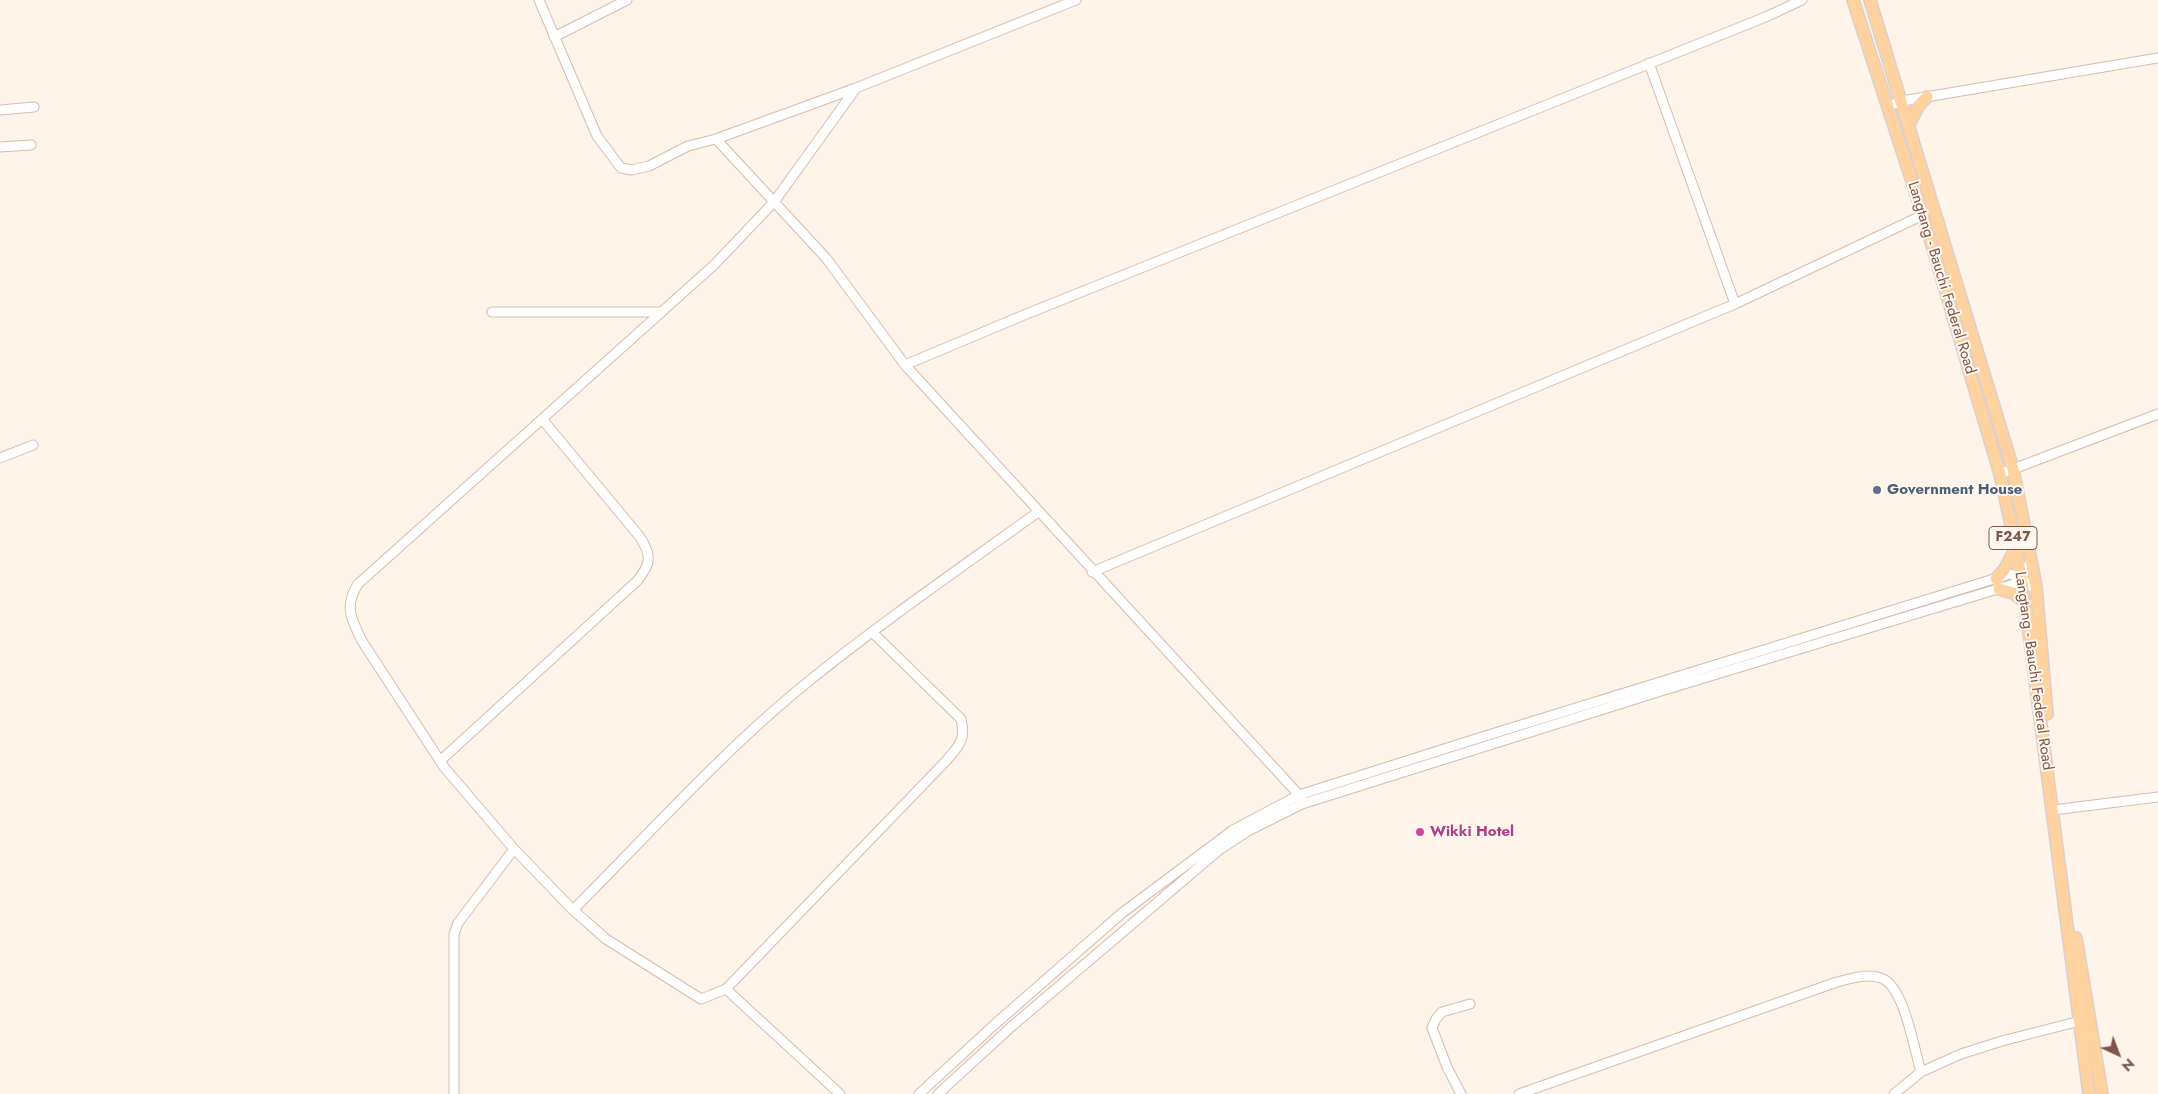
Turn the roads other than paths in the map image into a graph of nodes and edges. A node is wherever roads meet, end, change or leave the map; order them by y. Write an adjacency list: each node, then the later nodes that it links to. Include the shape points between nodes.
1 (538, 0): 7 (street)
2 (627, 0): 7 (street)
3 (1076, 0): 10 (street)
4 (1802, 0): 9 (street)
5 (1853, 0): 13 (main road, Langtang - Bauchi Federal Road / F247)
6 (1870, 0): 12 (main road, Langtang - Bauchi Federal Road / F247)
7 (554, 37): 17 (street, via 597,136 621,168 632,170 649,166 688,146)
8 (2158, 58): 11 (street)
9 (1649, 63): 22 (street); 25 (street)
10 (856, 88): 17 (street); 20 (street)
11 (1927, 97): 12 (street); 16 (main road)
12 (1902, 101): 13 (street); 16 (main road, Langtang - Bauchi Federal Road / F247)
13 (1889, 106): 21 (main road, Langtang - Bauchi Federal Road / F247)
14 (34, 107): 15 (street)
15 (0, 110)
16 (1909, 124): 30 (main road, Langtang - Bauchi Federal Road / F247)
17 (716, 140): 20 (street)
18 (32, 145): 19 (street)
19 (0, 146)
20 (774, 202): 24 (street, via 714,265); 25 (street, via 826,258)
21 (1923, 216): 22 (street); 31 (main road, Langtang - Bauchi Federal Road / F247)
22 (1735, 304): 35 (street)
23 (492, 312): 24 (street)
24 (661, 312): 27 (street)
25 (905, 365): 32 (street)
26 (2158, 414): 30 (street)
27 (542, 419): 41 (street, via 358,584 350,603 354,624); 41 (street, via 640,537 648,550 646,571)
28 (33, 444): 29 (street)
29 (0, 458)
30 (2013, 469): 31 (street); 34 (main road, Langtang - Bauchi Federal Road / F247)
31 (2000, 474): 33 (main road, Langtang - Bauchi Federal Road / F247)
32 (1038, 512): 35 (street); 40 (street)
33 (2016, 548): 36 (main road, Langtang - Bauchi Federal Road / F247); 37 (main road)
34 (2031, 561): 36 (street); 38 (main road, Langtang - Bauchi Federal Road / F247)
35 (1092, 572): 43 (street)
36 (2021, 578): 37 (street, via 2010,574); 38 (street); 39 (main road, Langtang - Bauchi Federal Road / F247)
37 (1997, 584): 39 (main road); 43 (street)
38 (2036, 590): 44 (main road, Langtang - Bauchi Federal Road / F247)
39 (2024, 602): 49 (main road, Langtang - Bauchi Federal Road / F247)
40 (872, 632): 46 (street, via 802,686 737,745); 47 (street, via 961,719 964,732 960,744)
41 (440, 760): 45 (street)
42 (2158, 797): 44 (street)
43 (1301, 800): 53 (street, via 1234,830 1122,913); 54 (street, via 1219,850 1011,1027)
44 (2053, 810): 59 (main road, Langtang - Bauchi Federal Road / F247)
45 (514, 850): 46 (street); 51 (street, via 458,923 454,934)
46 (573, 910): 47 (street, via 606,938 700,999)
47 (726, 989): 52 (street)
48 (1470, 1004): 55 (street, via 1442,1012 1432,1028)
49 (2080, 1021): 50 (street, via 1969,1051); 58 (main road, Langtang - Bauchi Federal Road / F247)
50 (1921, 1072): 56 (street, via 1896,990 1890,982 1879,977 1857,977 1834,982); 57 (street)
51 (454, 1094)
52 (840, 1094)
53 (919, 1094)
54 (938, 1094)
55 (1461, 1094)
56 (1519, 1094)
57 (1894, 1094)
58 (2089, 1094)
59 (2102, 1094)

